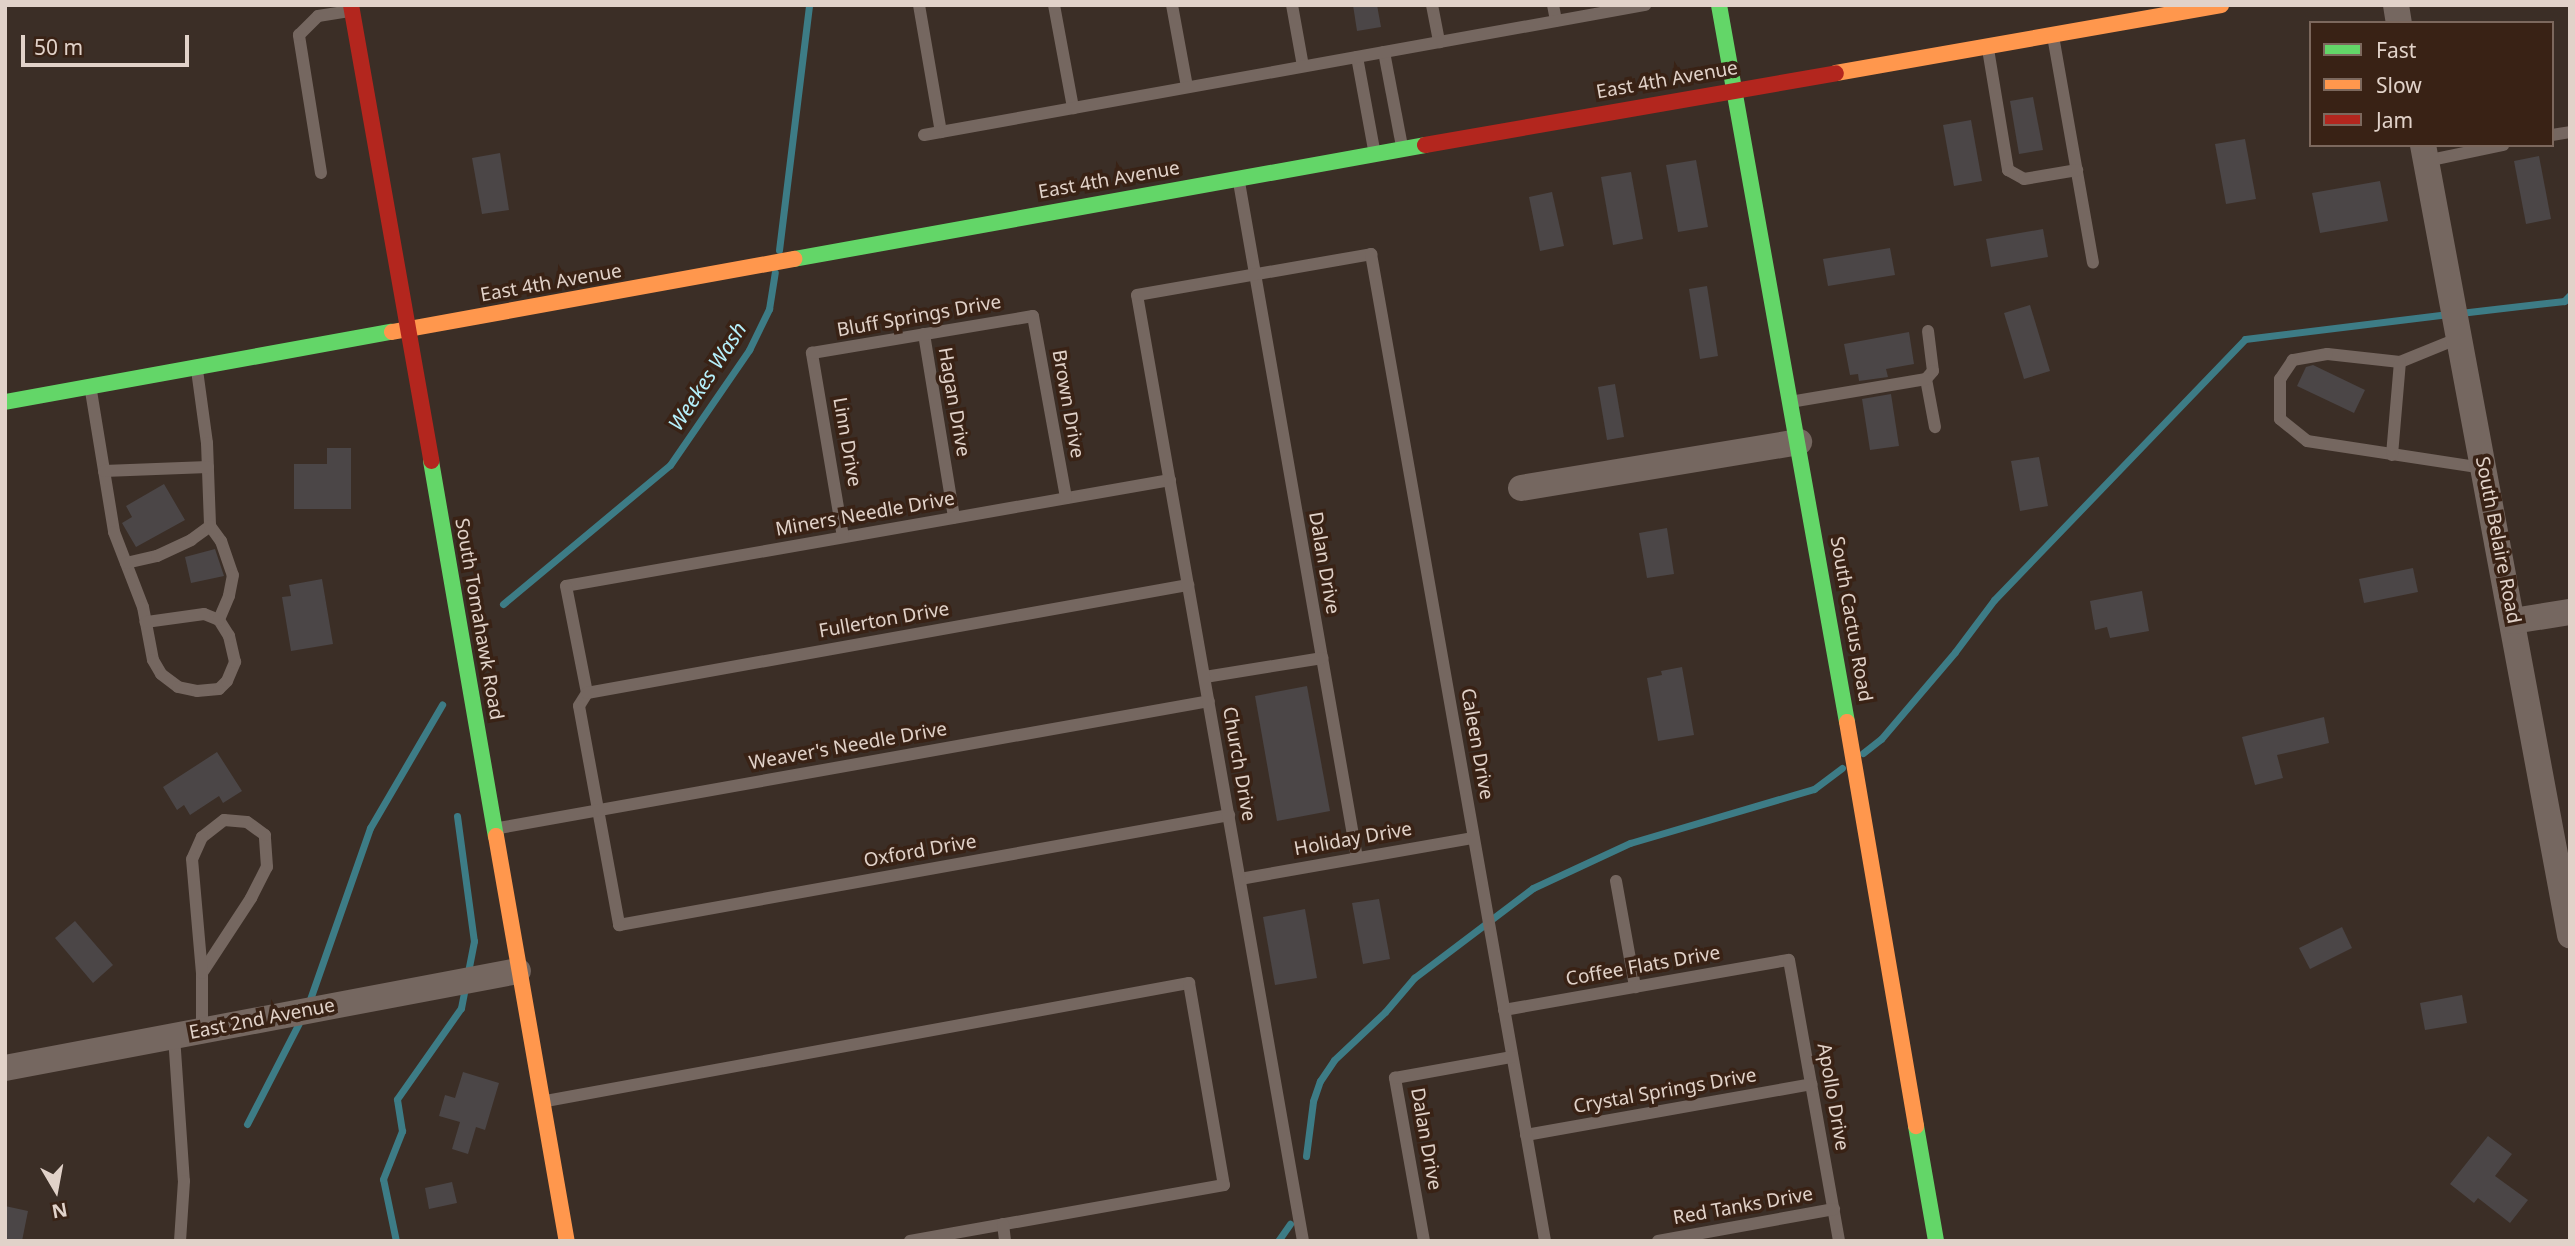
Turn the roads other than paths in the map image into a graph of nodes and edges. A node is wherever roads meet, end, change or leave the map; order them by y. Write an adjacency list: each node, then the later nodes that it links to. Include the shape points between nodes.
1 (919, 5): 21 (lane)
2 (1054, 5): 20 (lane)
3 (1172, 5): 18 (lane)
4 (1293, 5): 17 (lane)
5 (1432, 5): 13 (lane)
6 (1553, 5): 11 (lane)
7 (1645, 5): 11 (lane)
8 (1719, 5): 19 (street, South Cactus Road)
9 (2221, 5): 12 (street, East 4th Avenue)
10 (351, 8): 28 (lane, via 318,16 299,35); 33 (street, South Tomahawk Road)
11 (1556, 21): 13 (lane)
12 (2053, 34): 14 (street, East 4th Avenue); 27 (lane)
13 (1439, 42): 15 (lane)
14 (1987, 45): 19 (street, East 4th Avenue); 27 (lane, via 2008,170 2024,179)
15 (1384, 52): 16 (lane); 24 (lane)
16 (1357, 57): 17 (lane); 26 (lane)
17 (1303, 66): 18 (lane)
18 (1187, 87): 20 (lane)
19 (1735, 89): 24 (street, East 4th Avenue); 43 (street, South Cactus Road)
20 (1073, 108): 21 (lane)
21 (941, 132): 22 (lane)
22 (924, 135)
23 (2483, 147): 25 (lane)
24 (1402, 149): 26 (street, East 4th Avenue)
25 (2424, 153): 36 (street, South Belaire Road)
26 (1375, 154): 29 (street, East 4th Avenue)
27 (2077, 170): 30 (lane)
28 (321, 173)
29 (1238, 178): 31 (lane, Dalan Drive); 33 (street, East 4th Avenue)
30 (2093, 263)
31 (1254, 274): 50 (lane, Church Drive, via 1138,295); 62 (lane, Dalan Drive); 69 (lane, Caleen Drive, via 1371,254)
32 (1033, 316): 35 (lane, Bluff Springs Drive); 52 (lane, Brown Drive)
33 (408, 330): 39 (street, East 4th Avenue); 68 (street, South Tomahawk Road)
34 (1928, 331): 40 (lane, via 1933,371)
35 (924, 334): 37 (lane, Bluff Springs Drive); 53 (lane, Hagan Drive)
36 (2459, 338): 38 (lane); 48 (street, South Belaire Road)
37 (812, 353): 55 (lane, Linn Drive)
38 (2400, 362): 46 (lane); 46 (lane, via 2327,354 2293,360 2280,379 2280,419 2306,441)
39 (196, 368): 41 (street, East 4th Avenue); 47 (lane)
40 (1926, 379): 43 (lane); 44 (lane)
41 (90, 387): 42 (street, East 4th Avenue); 49 (lane)
42 (5, 402)
43 (1793, 402): 45 (street, South Cactus Road)
44 (1935, 427)
45 (1799, 442): 51 (street); 97 (street, South Cactus Road)
46 (2392, 455): 48 (lane)
47 (208, 467): 49 (lane); 54 (lane)
48 (2484, 468): 60 (street, South Belaire Road)
49 (104, 471): 56 (lane, via 114,532)
50 (1170, 480): 52 (lane, Miners Needle Drive); 57 (lane, Church Drive)
51 (1521, 488)
52 (1066, 498): 53 (lane, Miners Needle Drive)
53 (954, 517): 55 (lane, Miners Needle Drive)
54 (210, 526): 56 (lane, via 157,556); 59 (lane, via 221,541 233,575)
55 (843, 537): 64 (lane, Miners Needle Drive, via 566,586)
56 (126, 563): 61 (lane)
57 (1188, 585): 63 (lane, Church Drive); 64 (lane, Fullerton Drive)
58 (2570, 612): 60 (street)
59 (219, 620): 61 (lane, via 204,614); 61 (lane, via 229,636 235,662 219,689 197,691 178,687 161,674 153,660)
60 (2513, 621): 73 (street, South Belaire Road)
61 (146, 622)
62 (1322, 658): 63 (lane); 70 (lane, Dalan Drive)
63 (1205, 677): 65 (lane, Church Drive)
64 (587, 693): 66 (lane, via 579,706)
65 (1209, 701): 66 (lane, Weaver's Needle Drive); 67 (lane, Church Drive)
66 (598, 811): 67 (lane, Oxford Drive, via 619,925); 68 (lane, Weaver's Needle Drive)
67 (1228, 815): 71 (lane, Church Drive)
68 (494, 829): 75 (street, South Tomahawk Road)
69 (1473, 838): 70 (lane, Holiday Drive); 78 (lane, Caleen Drive)
70 (1357, 858): 71 (lane, Holiday Drive)
71 (1240, 878): 92 (lane, Church Drive)
72 (1616, 881): 77 (lane)
73 (2570, 935)
74 (1789, 960): 77 (lane, Coffee Flats Drive); 83 (lane, Apollo Drive)
75 (519, 971): 79 (street, East 2nd Avenue); 84 (street, South Tomahawk Road)
76 (202, 973): 76 (lane, via 267,867 265,835 247,822 224,820 202,837 191,859); 79 (lane)
77 (1635, 987): 78 (lane, Coffee Flats Drive)
78 (1504, 1010): 81 (lane, Caleen Drive)
79 (202, 1031): 80 (street, East 2nd Avenue)
80 (174, 1036): 82 (street, East 2nd Avenue); 88 (lane, via 183,1168)
81 (1512, 1057): 85 (lane, Caleen Drive); 93 (lane, Dalan Drive, via 1395,1078)
82 (5, 1068)
83 (1811, 1084): 85 (lane, Crystal Springs Drive); 86 (lane, Apollo Drive)
84 (542, 1101): 87 (lane, via 1189,983 1224,1185); 89 (street, South Tomahawk Road)
85 (1526, 1135): 94 (lane, Caleen Drive)
86 (1834, 1209): 95 (lane, Red Tanks Drive); 96 (lane, Apollo Drive)
87 (1003, 1224): 90 (lane); 91 (lane)
88 (180, 1241)
89 (567, 1241)
90 (910, 1241)
91 (1006, 1241)
92 (1303, 1241)
93 (1424, 1241)
94 (1545, 1241)
95 (1658, 1241)
96 (1839, 1241)
97 (1936, 1241)

